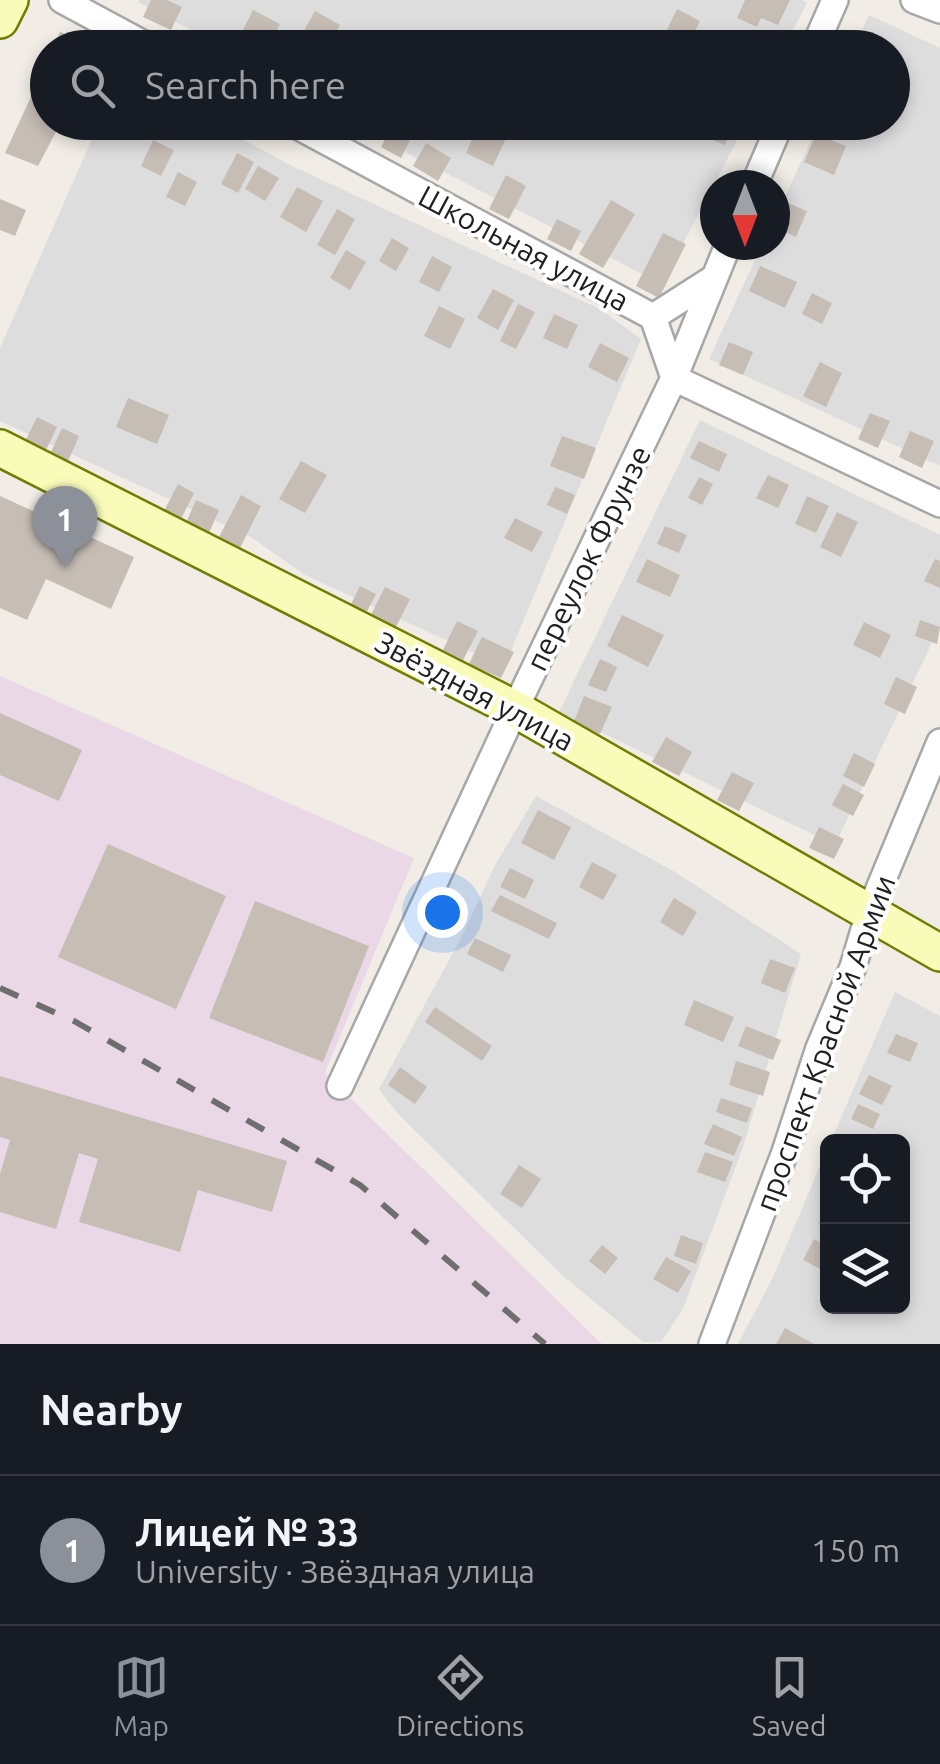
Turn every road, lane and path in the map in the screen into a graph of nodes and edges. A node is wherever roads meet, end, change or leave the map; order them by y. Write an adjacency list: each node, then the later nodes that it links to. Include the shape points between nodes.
1 (10, 0): 6 (main road)
2 (62, 0): 7 (street)
3 (835, 0): 8 (street)
4 (914, 0): 5 (street)
5 (940, 10)
6 (0, 20)
7 (118, 30)
8 (822, 30)
9 (324, 140): 14 (street, Школьная улица)
10 (774, 140): 11 (street)
11 (761, 170)
12 (722, 260): 13 (street, переулок Фрунзе)
13 (714, 278): 14 (street); 15 (street, переулок Фрунзе)
14 (653, 317): 15 (street, Школьная улица)
15 (674, 378): 17 (street); 18 (street, переулок Фрунзе)
16 (0, 448): 18 (main road, Звёздная улица)
17 (940, 504)
18 (515, 709): 20 (main road, Звёздная улица); 22 (street, переулок Фрунзе)
19 (940, 742): 20 (street, проспект Красной Армии)
20 (870, 913): 21 (main road, Звёздная улица); 23 (street, проспект Красной Армии)
21 (940, 953)
22 (340, 1086)
23 (712, 1344)

